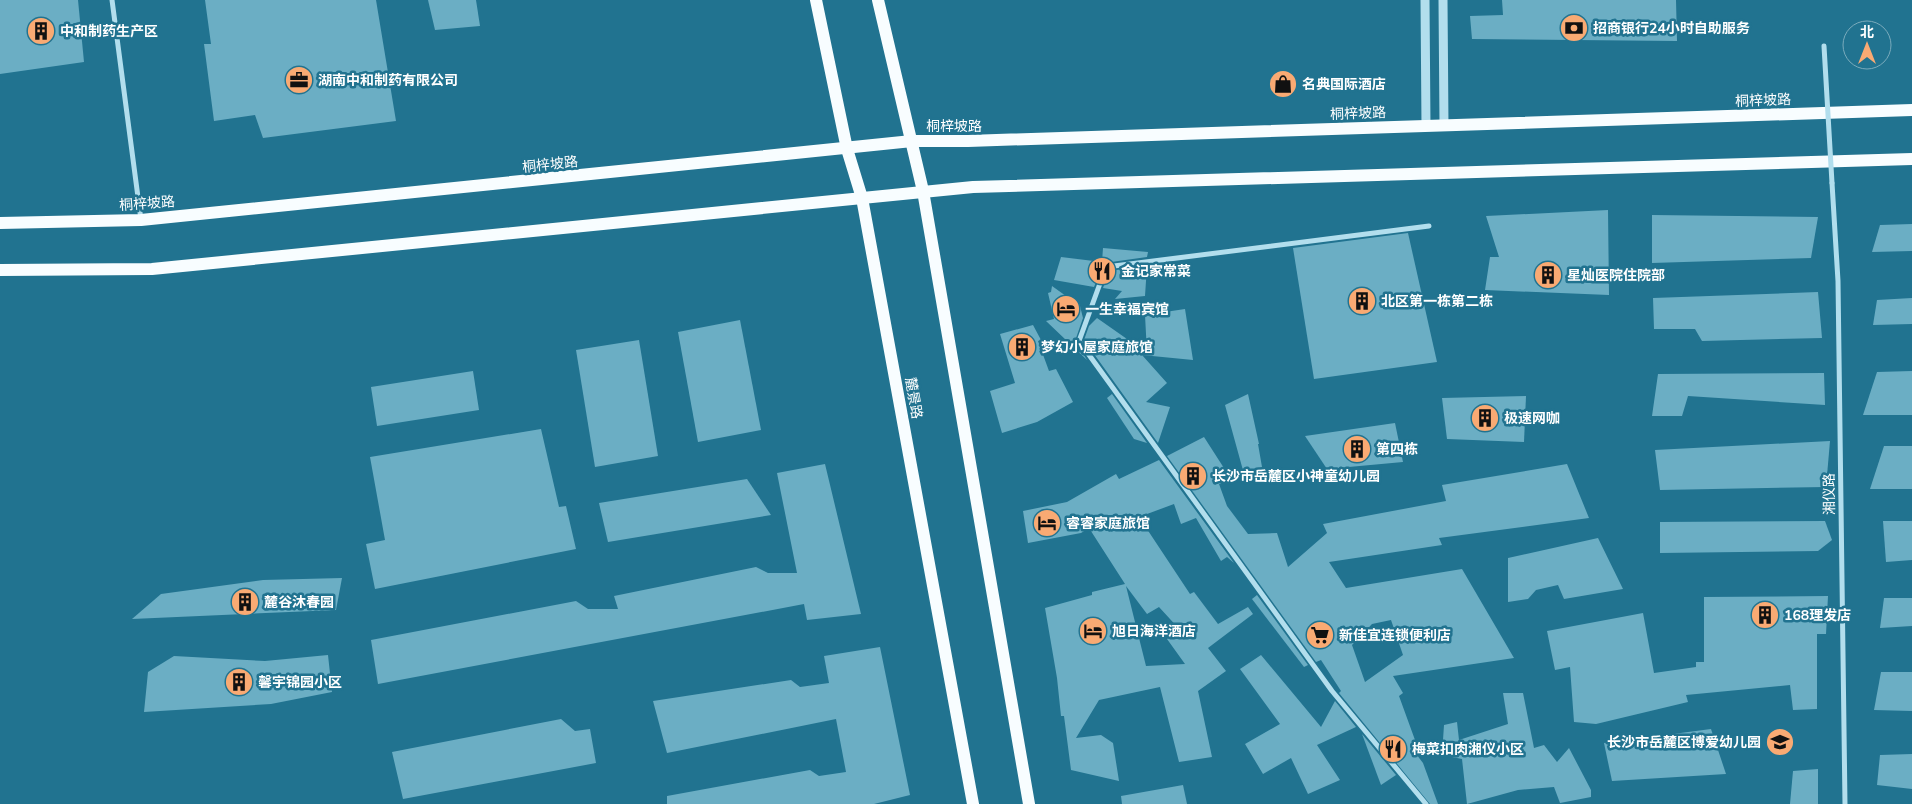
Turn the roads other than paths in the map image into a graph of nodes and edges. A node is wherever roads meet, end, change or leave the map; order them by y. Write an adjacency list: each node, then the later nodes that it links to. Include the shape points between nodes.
1 (112, 0): 15 (street)
2 (816, 0): 11 (main road, 麓景路)
3 (878, 0): 10 (main road)
4 (1425, 0): 9 (street)
5 (1443, 0): 8 (street)
6 (1824, 46): 22 (street, 湘仪路, bridge, via 1838,281)
7 (1912, 110): 8 (main road, 桐梓坡路)
8 (1444, 125): 9 (main road, 桐梓坡路)
9 (1426, 126): 10 (main road, 桐梓坡路, via 968,142)
10 (912, 141): 11 (main road, 桐梓坡路); 13 (main road)
11 (847, 149): 14 (main road, 麓景路); 15 (main road, 桐梓坡路)
12 (1912, 159): 13 (main road)
13 (923, 191): 14 (main road); 20 (main road)
14 (862, 198): 18 (main road, via 152,269); 19 (main road, 麓景路)
15 (140, 220): 16 (main road, 桐梓坡路)
16 (0, 223)
17 (1429, 226): 21 (street, via 1106,267 1079,341 1332,692)
18 (0, 270)
19 (974, 804)
20 (1029, 804)
21 (1426, 804)
22 (1845, 804)

